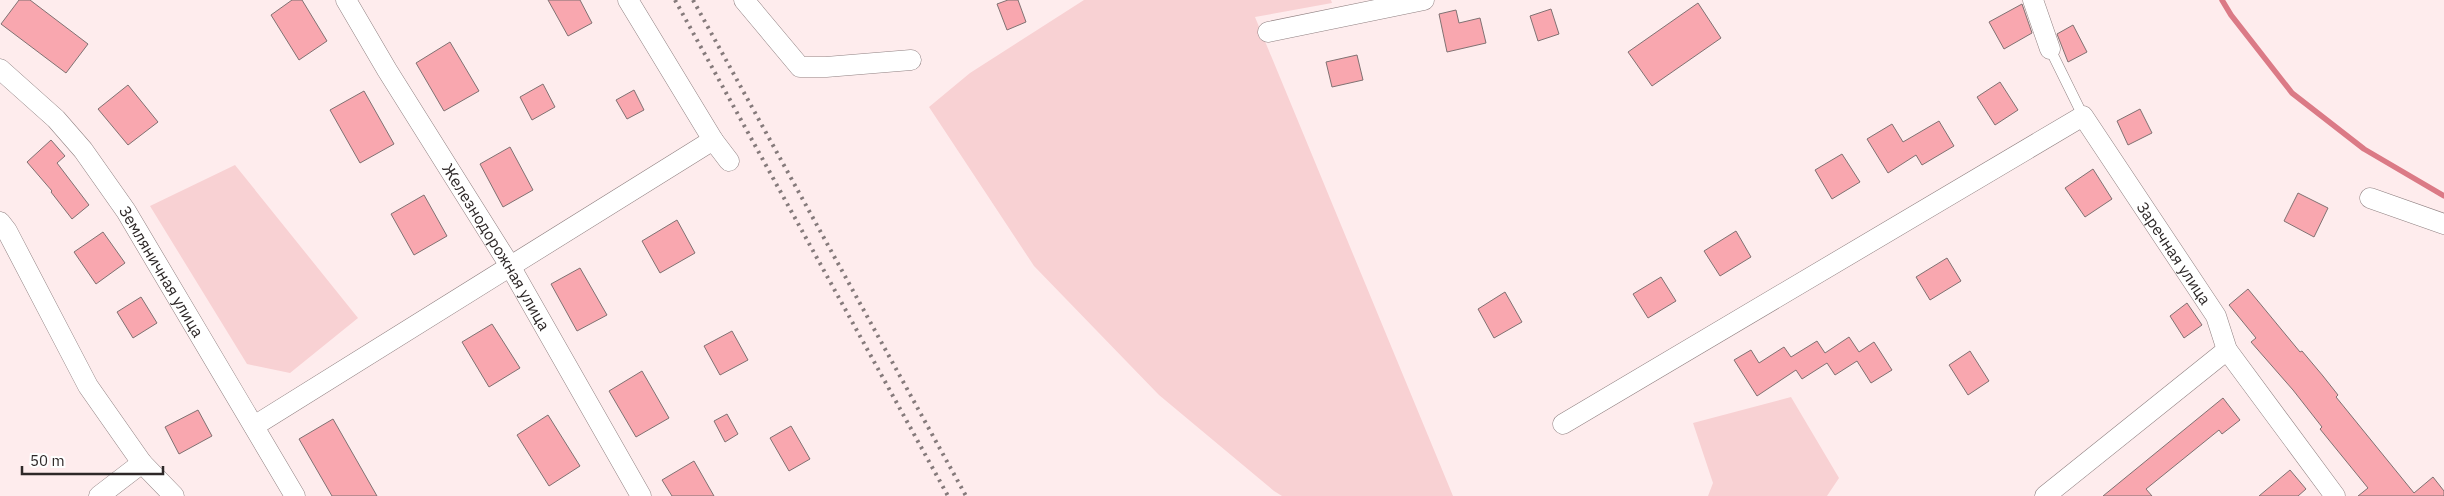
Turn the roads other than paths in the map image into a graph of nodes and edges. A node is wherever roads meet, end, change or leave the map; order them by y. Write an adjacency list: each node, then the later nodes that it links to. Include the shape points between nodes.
1 (346, 0): 16 (street, Железнодорожная улица)
2 (628, 0): 11 (street)
3 (744, 0): 8 (street, via 800,66)
4 (1424, 0): 6 (street)
5 (2033, 0): 7 (street, Заречная улица)
6 (1268, 32)
7 (2050, 49): 10 (lane, Заречная улица)
8 (911, 60)
9 (0, 69): 19 (street, Земляничная улица, via 56,119 83,150 126,211)
10 (2083, 116): 17 (street, Заречная улица, via 2216,316); 18 (street)
11 (713, 140): 12 (street); 16 (street)
12 (729, 161)
13 (2370, 198): 14 (street)
14 (2444, 224)
15 (2, 230): 20 (street, via 88,386)
16 (510, 266): 19 (street); 25 (street, Железнодорожная улица)
17 (2227, 350): 21 (street, Заречная улица); 26 (street)
18 (1563, 424)
19 (254, 426): 24 (street, Земляничная улица)
20 (142, 462): 22 (street); 23 (street)
21 (2333, 495)
22 (99, 496)
23 (174, 496)
24 (294, 496)
25 (641, 496)
26 (2045, 496)

